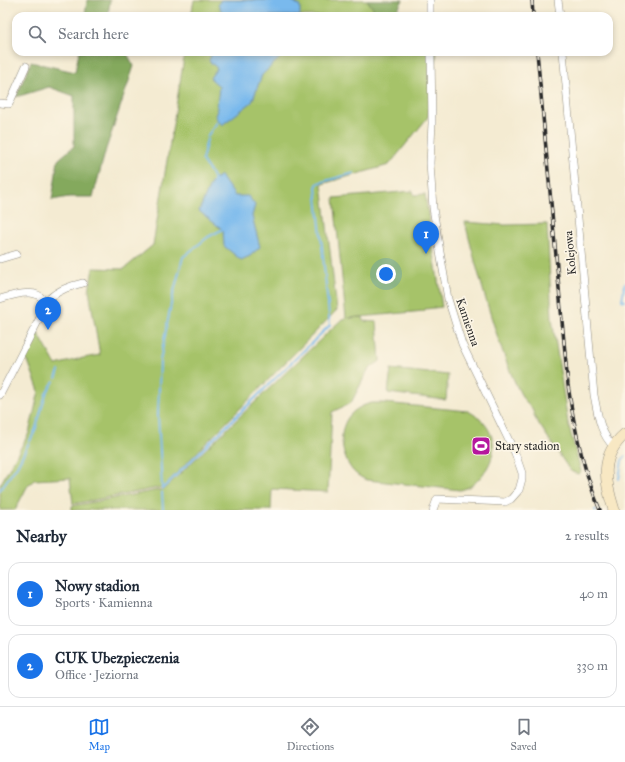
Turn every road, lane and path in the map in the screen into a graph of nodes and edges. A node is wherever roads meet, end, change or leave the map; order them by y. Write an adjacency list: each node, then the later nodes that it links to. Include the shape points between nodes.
1 (430, 0): 3 (street)
2 (558, 0): 4 (street)
3 (430, 12)
4 (560, 12)
5 (431, 56): 17 (street, Kamienna, via 430,164 433,208 448,299 462,344 515,453 522,474 516,495 505,502 437,499)
6 (563, 56): 16 (street, Kolejowa, via 594,395 603,432)
7 (26, 66): 8 (street, via 9,104)
8 (0, 103)
9 (17, 254): 10 (street)
10 (0, 259)
11 (83, 283): 13 (street, via 56,293)
12 (0, 299): 13 (street, via 16,294 33,293)
13 (47, 303): 14 (street)
14 (0, 395)
15 (625, 434): 16 (main road)
16 (614, 447): 18 (main road, via 608,461 606,484)
17 (433, 510)
18 (614, 510)

